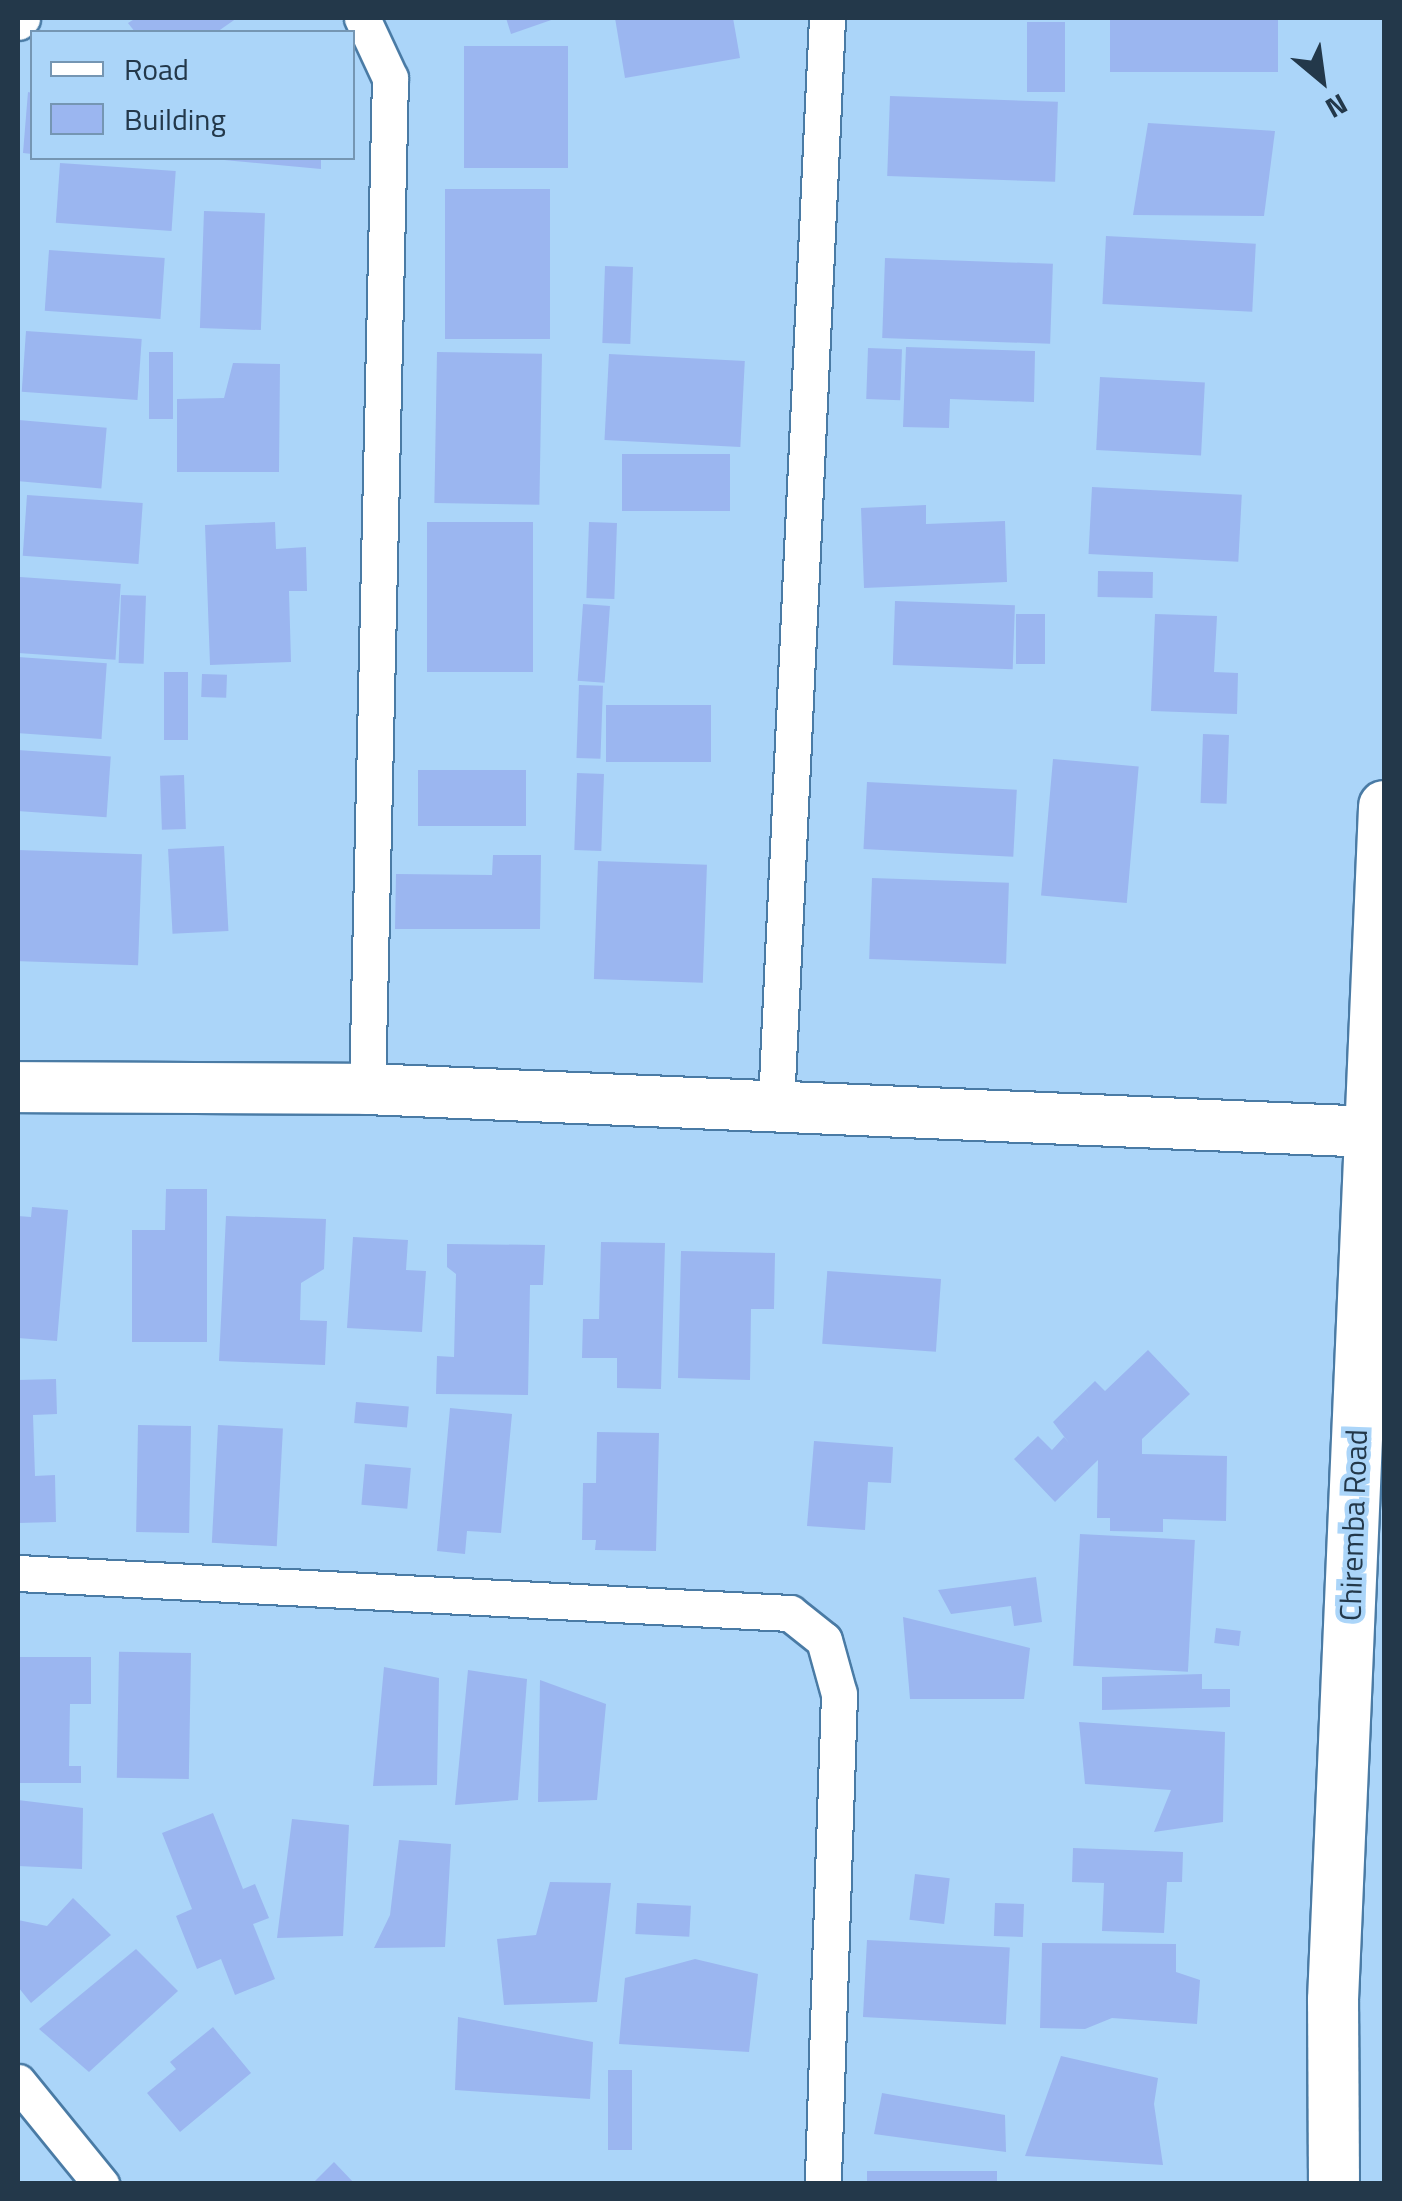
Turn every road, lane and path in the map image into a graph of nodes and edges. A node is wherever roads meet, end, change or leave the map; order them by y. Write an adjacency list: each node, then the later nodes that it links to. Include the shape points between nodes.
1 (362, 18): 5 (street, via 390,78)
2 (827, 18): 6 (street)
3 (1384, 806): 7 (main road, Chiremba Road)
4 (18, 1087): 5 (main road)
5 (367, 1090): 6 (main road)
6 (776, 1104): 7 (main road)
7 (1370, 1132): 12 (main road, Chiremba Road, via 1333,2000)
8 (18, 1573): 11 (street, via 790,1613 824,1640 839,1694)
9 (18, 2082): 10 (street)
10 (101, 2184)
11 (823, 2184)
12 (1334, 2184)

